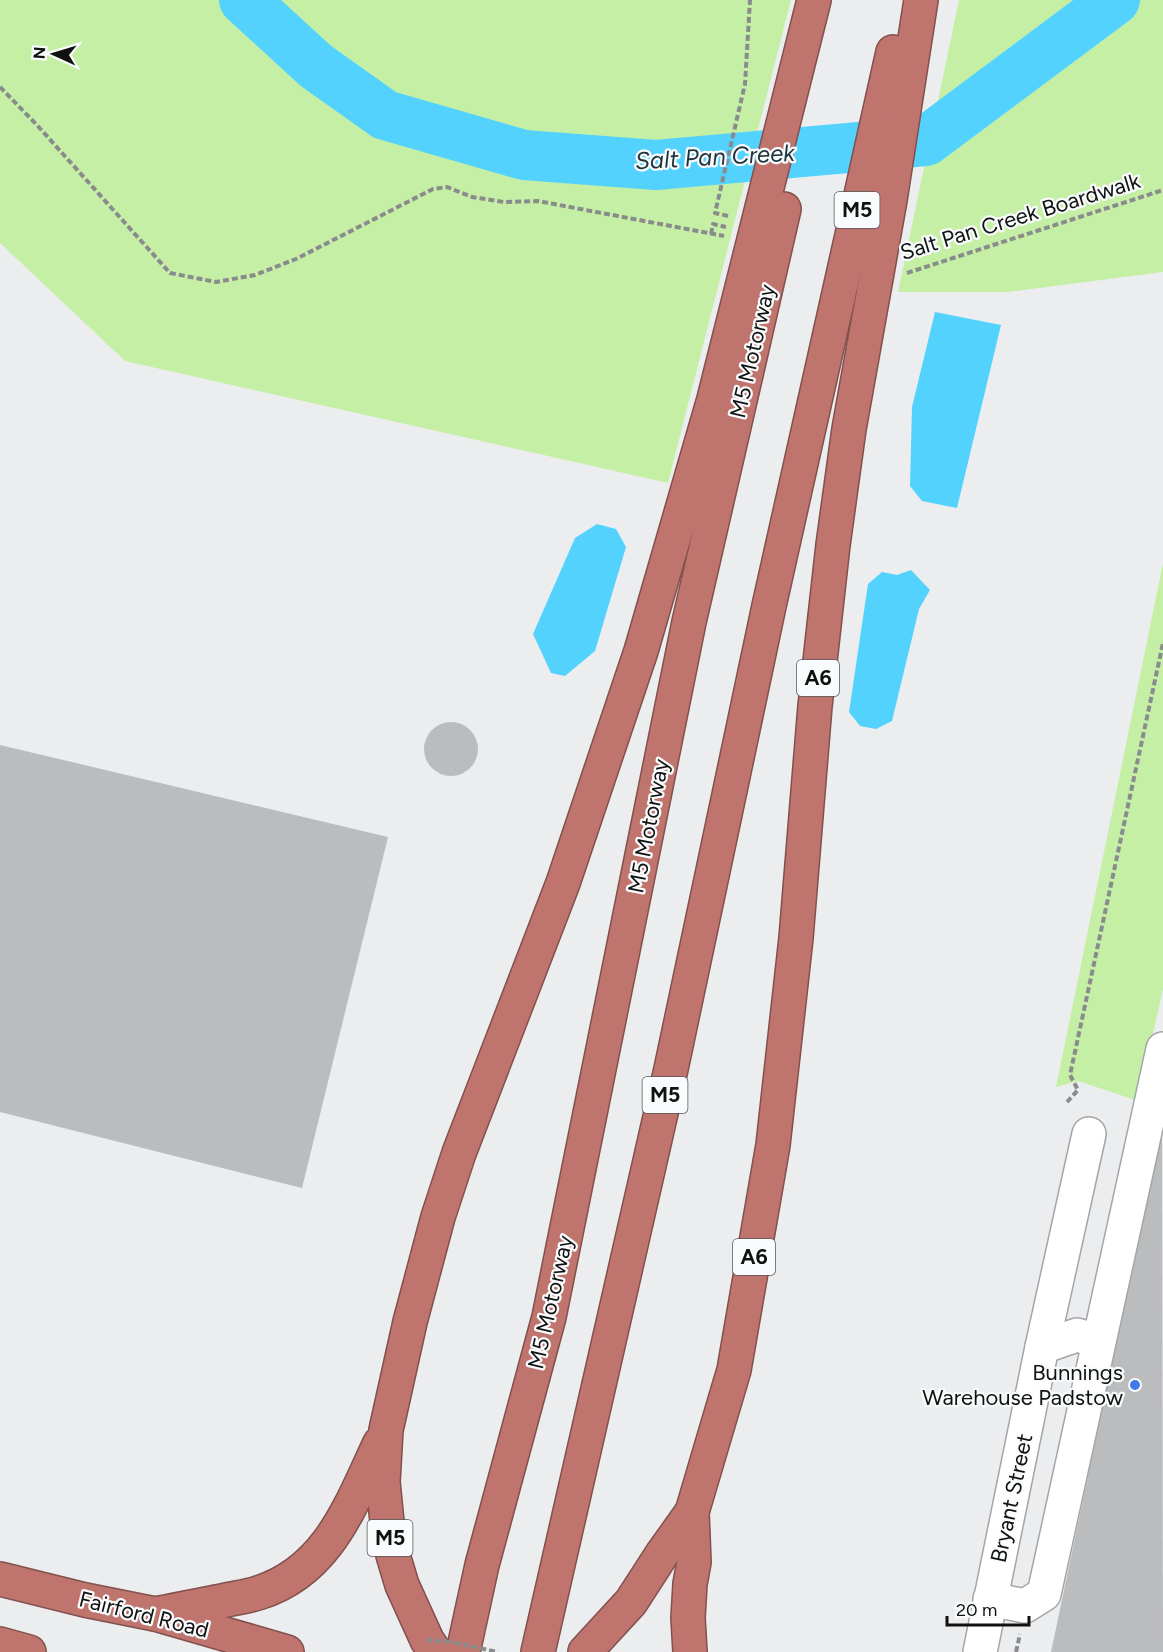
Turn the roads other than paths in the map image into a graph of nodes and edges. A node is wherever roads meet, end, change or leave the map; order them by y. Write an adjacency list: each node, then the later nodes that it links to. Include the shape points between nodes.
1 (814, 0): 5 (highway, M5)
2 (833, 0): 5 (highway, M5 Motorway / M5)
3 (904, 0): 20 (highway, M5, via 766,617 671,1068)
4 (921, 0): 11 (highway, A6, via 833,544 773,1145 734,1370)
5 (727, 402): 10 (highway, M5, via 550,918 459,1153 410,1322); 19 (highway, M5 Motorway / M5, via 689,622 549,1317 482,1565)
6 (1163, 1049): 8 (street)
7 (1089, 1134): 9 (street, Bryant Street)
8 (1098, 1341): 9 (street, via 1077,1335); 13 (street, via 1044,1594 1025,1606)
9 (1042, 1347): 13 (street, Bryant Street)
10 (386, 1430): 14 (highway, M5, via 335,1534 297,1574 257,1594); 16 (highway, M5, via 383,1482 393,1555 402,1586)
11 (692, 1512): 21 (highway, A6, via 631,1602); 22 (highway, A6)
12 (0, 1579): 14 (highway, Fairford Road)
13 (990, 1599): 23 (street, Bryant Street)
14 (155, 1614): 18 (highway, Fairford Road)
15 (0, 1644): 17 (highway)
16 (431, 1646)
17 (29, 1652)
18 (287, 1652)
19 (463, 1652)
20 (538, 1652)
21 (585, 1652)
22 (690, 1652)
23 (980, 1652)

